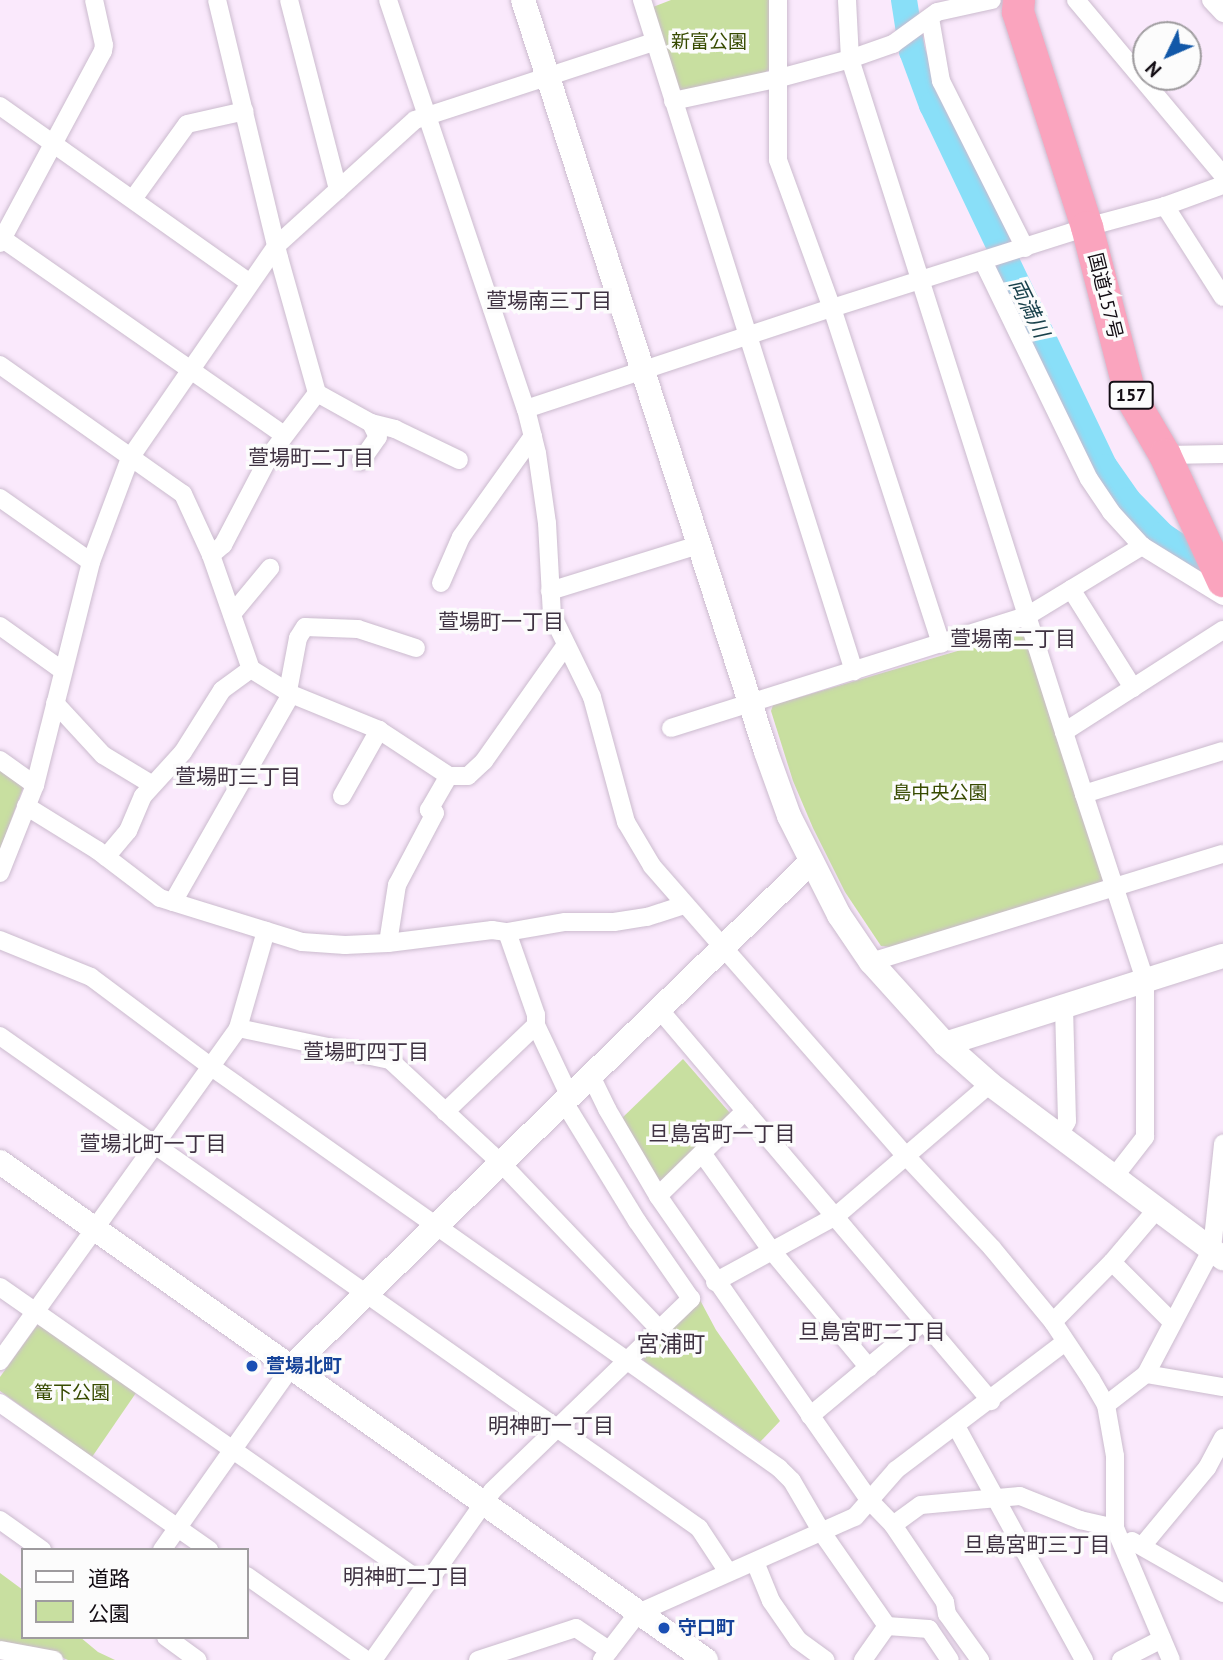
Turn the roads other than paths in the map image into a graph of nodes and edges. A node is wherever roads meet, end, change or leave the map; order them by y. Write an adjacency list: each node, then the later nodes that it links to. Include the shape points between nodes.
1 (94, 0): 23 (street, via 103,51)
2 (217, 0): 21 (street)
3 (289, 0): 26 (street)
4 (388, 0): 22 (street)
5 (523, 0): 17 (street)
6 (642, 0): 15 (street)
7 (778, 0): 18 (street)
8 (847, 0): 16 (street)
9 (992, 0): 14 (street, via 937,12)
10 (1019, 0): 29 (highway, 国道157号 / 157, via 1018,12)
11 (1076, 0): 24 (street)
12 (1211, 0): 13 (street)
13 (1223, 13)
14 (925, 22): 16 (street, via 893,44); 32 (street, via 941,81)
15 (653, 41): 17 (street); 19 (street)
16 (849, 59): 18 (street); 34 (street)
17 (548, 75): 22 (street); 41 (street)
18 (776, 79): 19 (street); 37 (street, via 778,160)
19 (673, 101): 38 (street)
20 (0, 106): 23 (street)
21 (245, 111): 27 (street, via 187,124); 31 (street)
22 (426, 115): 26 (street); 43 (street)
23 (53, 143): 27 (street); 30 (street)
24 (1223, 175)
25 (1223, 186): 28 (street)
26 (338, 190): 31 (street)
27 (133, 200): 35 (street)
28 (1164, 206): 29 (street); 36 (street)
29 (1087, 227): 32 (street); 48 (highway, 国道157号 / 157, via 1131,397)
30 (1, 240): 40 (street)
31 (277, 245): 35 (street); 42 (street)
32 (1022, 249): 33 (street)
33 (987, 260): 34 (street); 55 (street, via 1089,479)
34 (921, 280): 37 (street); 65 (street)
35 (250, 283): 40 (street)
36 (1223, 297)
37 (832, 308): 38 (street); 68 (street)
38 (748, 335): 41 (street); 73 (street)
39 (0, 365): 49 (street)
40 (191, 369): 45 (street); 49 (street)
41 (643, 372): 43 (street); 54 (street)
42 (317, 393): 44 (street); 45 (street)
43 (526, 409): 46 (street)
44 (371, 423): 50 (street, via 395,429); 51 (street, via 378,437)
45 (284, 435): 56 (street, via 223,544)
46 (533, 436): 60 (street, via 461,537); 62 (street, via 547,523)
47 (1223, 454): 48 (street)
48 (1165, 455): 53 (highway, 国道157号 / 157)
49 (130, 458): 56 (street, via 183,494); 57 (street)
50 (459, 460)
51 (362, 461)
52 (0, 498): 57 (street)
53 (1212, 543): 59 (highway, 国道157号 / 157)
54 (699, 545): 62 (street); 77 (street)
55 (1142, 546): 61 (street); 63 (street)
56 (211, 555): 64 (street)
57 (91, 562): 72 (street)
58 (270, 568): 64 (street)
59 (1223, 581)
60 (441, 583)
61 (1071, 589): 65 (street); 74 (street)
62 (550, 591): 69 (street, via 552,615)
63 (1223, 596)
64 (232, 614): 71 (street)
65 (1027, 616): 68 (street); 80 (street)
66 (0, 626): 72 (street)
67 (1223, 630): 74 (street)
68 (941, 644): 73 (street)
69 (565, 646): 83 (street, via 484,761 467,776); 95 (street, via 592,697 626,822 652,866)
70 (416, 648): 75 (street, via 358,629 305,627 298,638)
71 (251, 669): 75 (street); 85 (street, via 222,690 183,752)
72 (63, 671): 76 (street)
73 (854, 671): 77 (street)
74 (1133, 688): 80 (street)
75 (289, 693): 79 (street); 94 (street)
76 (55, 703): 84 (street); 85 (street, via 103,755)
77 (750, 705): 78 (street); 91 (street)
78 (671, 728)
79 (379, 730): 83 (street); 87 (street)
80 (1064, 732): 86 (street)
81 (1223, 751): 86 (street)
82 (0, 760): 84 (street)
83 (449, 776): 99 (street, via 397,885)
84 (35, 785): 88 (street)
85 (151, 785): 90 (street, via 128,831)
86 (1084, 794): 93 (street)
87 (342, 796)
88 (26, 806): 90 (street); 92 (street)
89 (1223, 854): 93 (street)
90 (106, 857): 94 (street, via 136,883)
91 (810, 863): 100 (street); 102 (street)
92 (0, 873)
93 (1114, 887): 102 (street); 103 (street)
94 (173, 902): 96 (street)
95 (685, 905): 97 (street, via 647,918 565,922); 100 (street)
96 (266, 931): 99 (street, via 302,942); 107 (street)
97 (508, 932): 99 (street); 106 (street)
98 (0, 940): 110 (street, via 91,977)
99 (388, 943)
100 (722, 947): 105 (street); 120 (street)
101 (1223, 956): 103 (street)
102 (871, 962): 109 (street)
103 (1145, 980): 104 (street); 123 (street, via 1145,1137)
104 (1064, 1006): 109 (street); 116 (street, via 1067,1121)
105 (659, 1009): 111 (street); 114 (street)
106 (536, 1025): 113 (street); 115 (street)
107 (238, 1028): 110 (street); 115 (street, via 390,1060)
108 (0, 1036): 118 (street)
109 (945, 1044): 112 (street)
110 (210, 1066): 118 (street); 128 (street)
111 (591, 1076): 113 (street); 124 (street)
112 (990, 1084): 116 (street); 120 (street)
113 (567, 1099): 122 (street); 139 (street, via 637,1221 691,1299)
114 (745, 1111): 119 (street); 126 (street)
115 (446, 1112): 122 (street)
116 (1059, 1135): 123 (street)
117 (1223, 1144): 130 (street)
118 (155, 1146): 127 (street); 134 (street)
119 (702, 1153): 124 (street); 129 (street)
120 (906, 1156): 126 (street); 138 (street)
121 (0, 1161): 127 (street)
122 (501, 1163): 128 (street); 139 (street)
123 (1114, 1177): 125 (street)
124 (658, 1196): 132 (street)
125 (1157, 1209): 130 (street); 131 (street)
126 (836, 1216): 129 (street); 136 (street)
127 (94, 1226): 135 (street); 143 (street)
128 (436, 1227): 134 (street); 141 (street)
129 (772, 1251): 132 (street); 144 (street)
130 (1217, 1253): 137 (street)
131 (1112, 1262): 137 (street); 138 (street)
132 (715, 1282): 150 (street)
133 (0, 1287): 135 (street)
134 (365, 1295): 143 (street); 152 (street)
135 (36, 1309): 142 (street); 154 (street)
136 (924, 1321): 144 (street); 147 (street)
137 (1171, 1321): 145 (street)
138 (1053, 1322): 140 (street)
139 (660, 1329): 141 (street)
140 (1065, 1342): 147 (street); 149 (street)
141 (628, 1361): 152 (street); 162 (street, via 779,1468 792,1481)
142 (0, 1362)
143 (292, 1367): 154 (street); 157 (street)
144 (869, 1368): 150 (street)
145 (1146, 1374): 146 (street); 149 (street)
146 (1223, 1387)
147 (991, 1401): 151 (street)
148 (0, 1403): 160 (street)
149 (1106, 1405): 161 (street, via 1115,1456)
150 (810, 1416): 156 (street)
151 (956, 1426): 155 (street); 156 (street, via 895,1470)
152 (556, 1429): 157 (street); 168 (street, via 699,1528)
153 (1223, 1438): 163 (street, via 1207,1468)
154 (234, 1449): 160 (street); 170 (street)
155 (996, 1501): 159 (street, via 921,1505); 161 (street, via 1020,1496); 188 (street)
156 (871, 1502): 159 (street); 162 (street, via 855,1517)
157 (482, 1503): 170 (street); 172 (street)
158 (0, 1520): 164 (street)
159 (893, 1525): 187 (street)
160 (178, 1528): 165 (street); 166 (street)
161 (1117, 1532): 163 (street); 175 (street)
162 (823, 1534): 167 (street); 173 (street)
163 (1143, 1545): 171 (street)
164 (39, 1548)
165 (163, 1548)
166 (206, 1548)
167 (755, 1562): 168 (street); 184 (street, via 771,1601 798,1640)
168 (728, 1572): 172 (street)
169 (248, 1577): 180 (street)
170 (426, 1585): 181 (street)
171 (1222, 1590)
172 (638, 1613): 176 (street); 183 (street)
173 (887, 1626): 185 (street); 186 (street, via 929,1629)
174 (169, 1639): 179 (street)
175 (1161, 1639): 189 (street); 190 (street)
176 (605, 1655): 182 (street, via 576,1628)
177 (9, 1656): 178 (street)
178 (54, 1660)
179 (198, 1660)
180 (366, 1660)
181 (373, 1660)
182 (478, 1660)
183 (706, 1660)
184 (827, 1660)
185 (863, 1660)
186 (950, 1660)
187 (980, 1660)
188 (1084, 1660)
189 (1121, 1660)
190 (1171, 1660)

